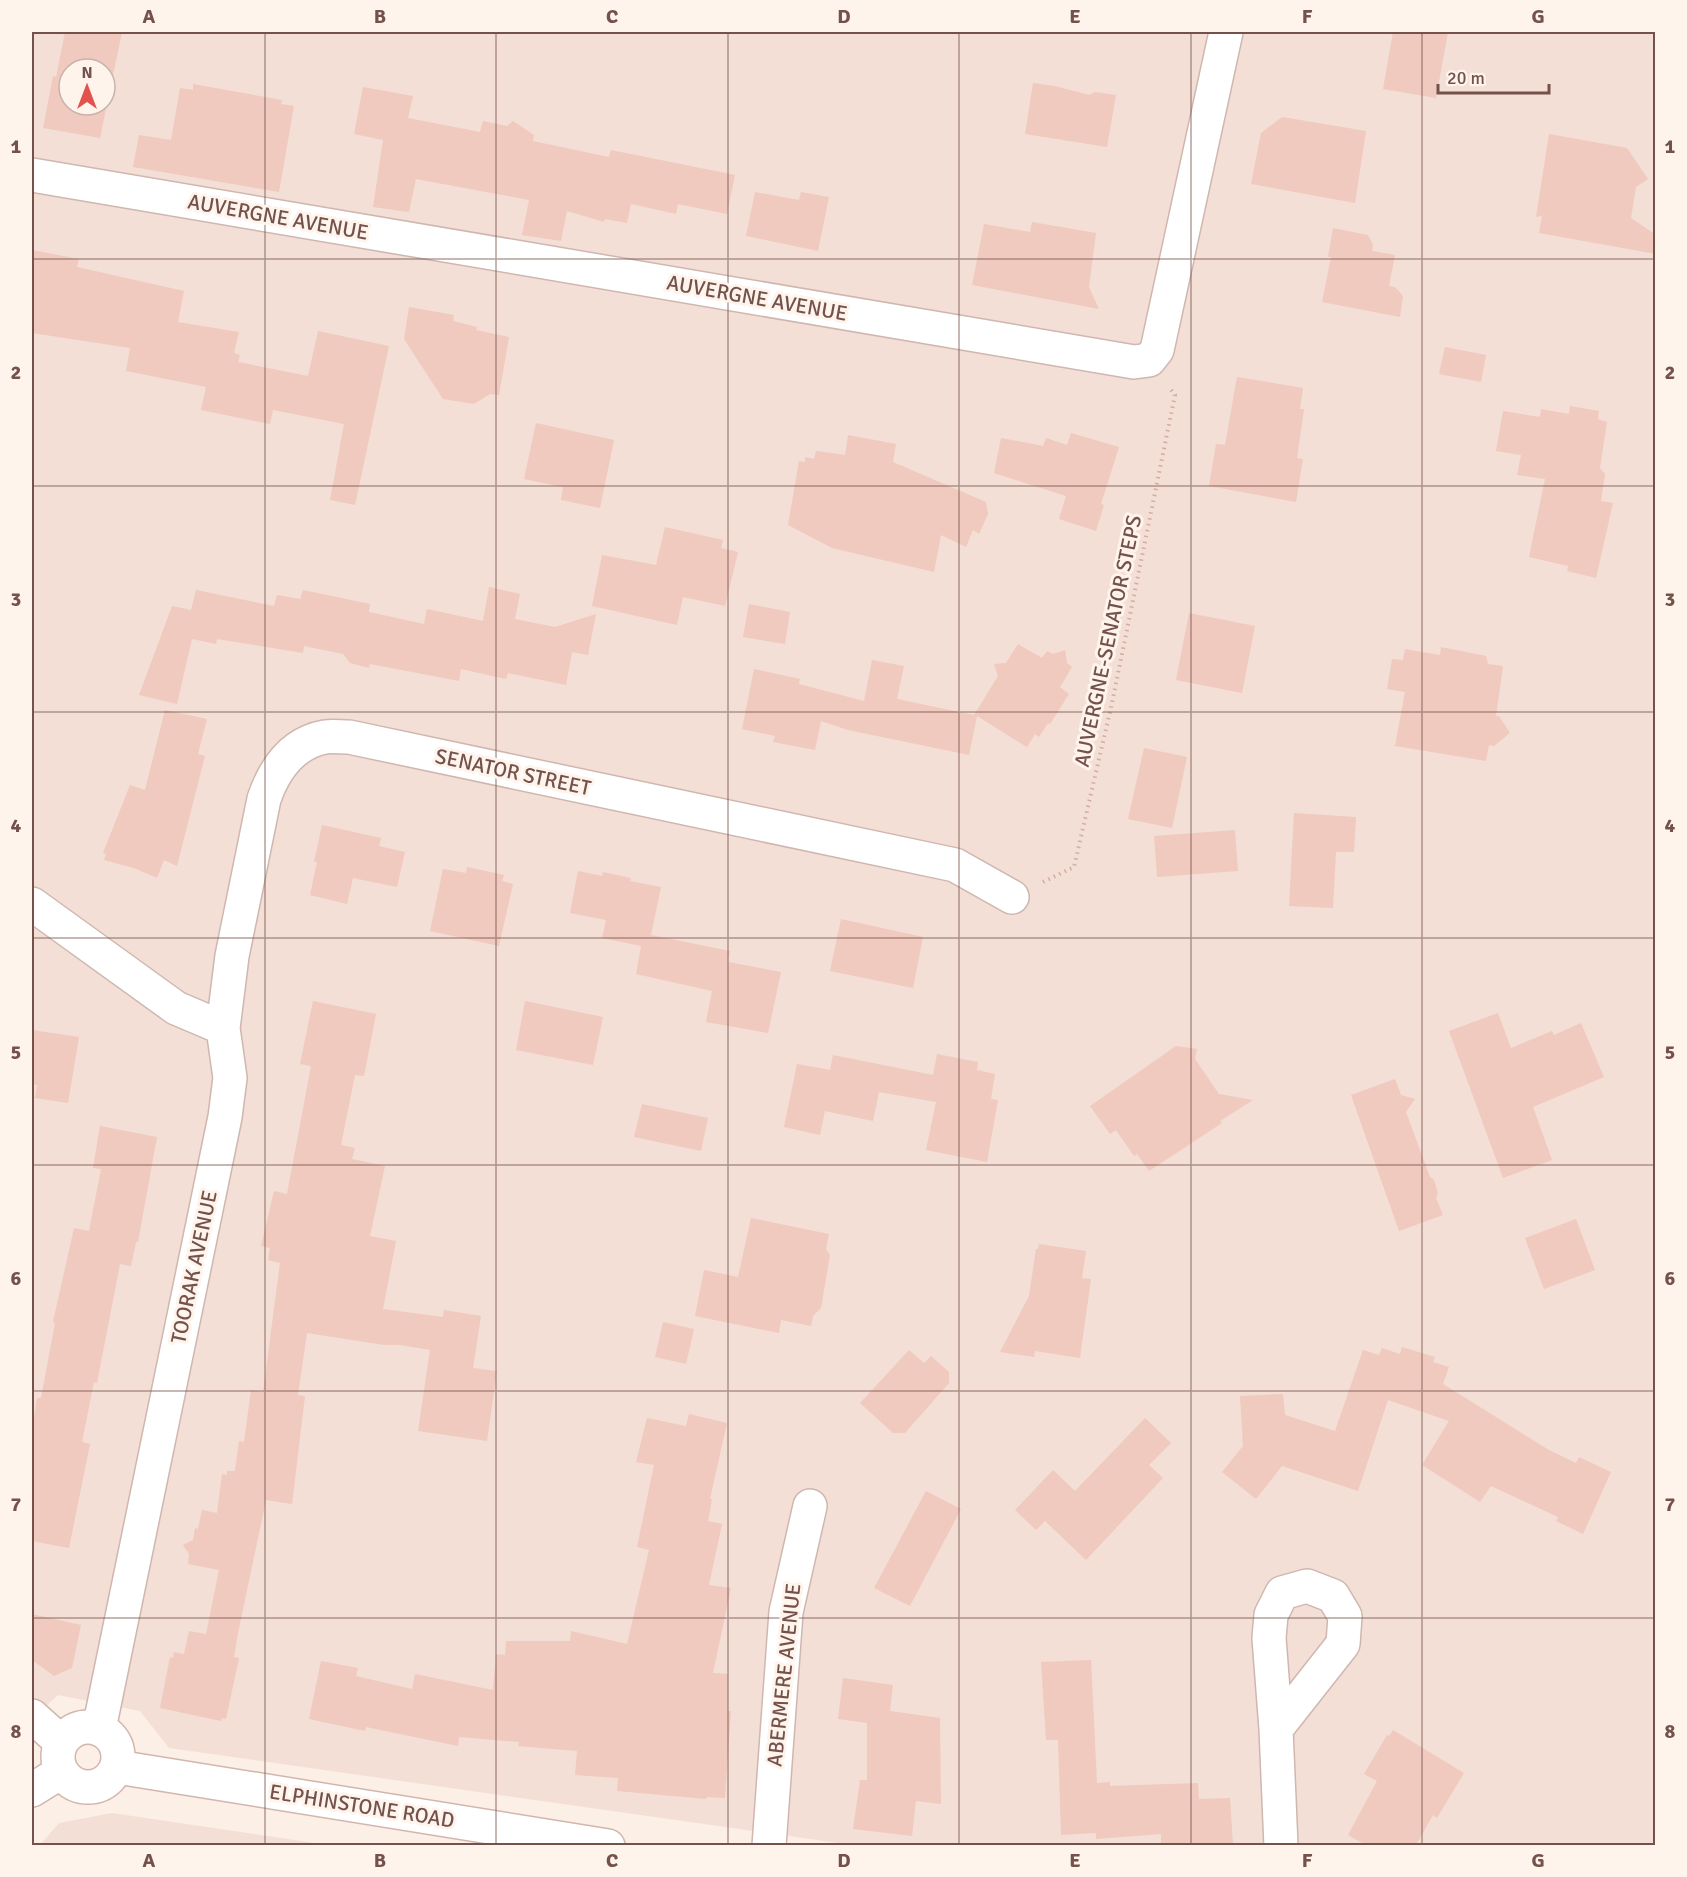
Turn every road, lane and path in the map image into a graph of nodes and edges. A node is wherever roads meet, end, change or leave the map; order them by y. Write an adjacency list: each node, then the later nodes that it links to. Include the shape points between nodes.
1 (1226, 32): 3 (street, via 1157,350)
2 (32, 175): 3 (street, AUVERGNE AVENUE, via 1134,362)
3 (1149, 360): 4 (path, AUVERGNE-SENATOR STEPS, via 1175,394 1112,704 1074,867)
4 (1012, 897): 6 (street, SENATOR STREET, via 955,865 349,737 325,737 289,755 269,785 231,956)
5 (32, 904): 6 (street, via 176,1008)
6 (223, 1028): 9 (street, TOORAK AVENUE, via 230,1078 225,1117)
7 (810, 1506): 15 (street, ABERMERE AVENUE, via 786,1612)
8 (32, 1716): 11 (street)
9 (99, 1729): 11 (street, via 82,1727 67,1735); 12 (street, via 115,1745)
10 (1276, 1729): 16 (street)
11 (61, 1757): 12 (street, via 74,1784 82,1787 99,1785); 13 (street)
12 (117, 1767): 14 (street, ELPHINSTONE ROAD)
13 (32, 1790)
14 (608, 1845)
15 (769, 1845)
16 (1281, 1845)

